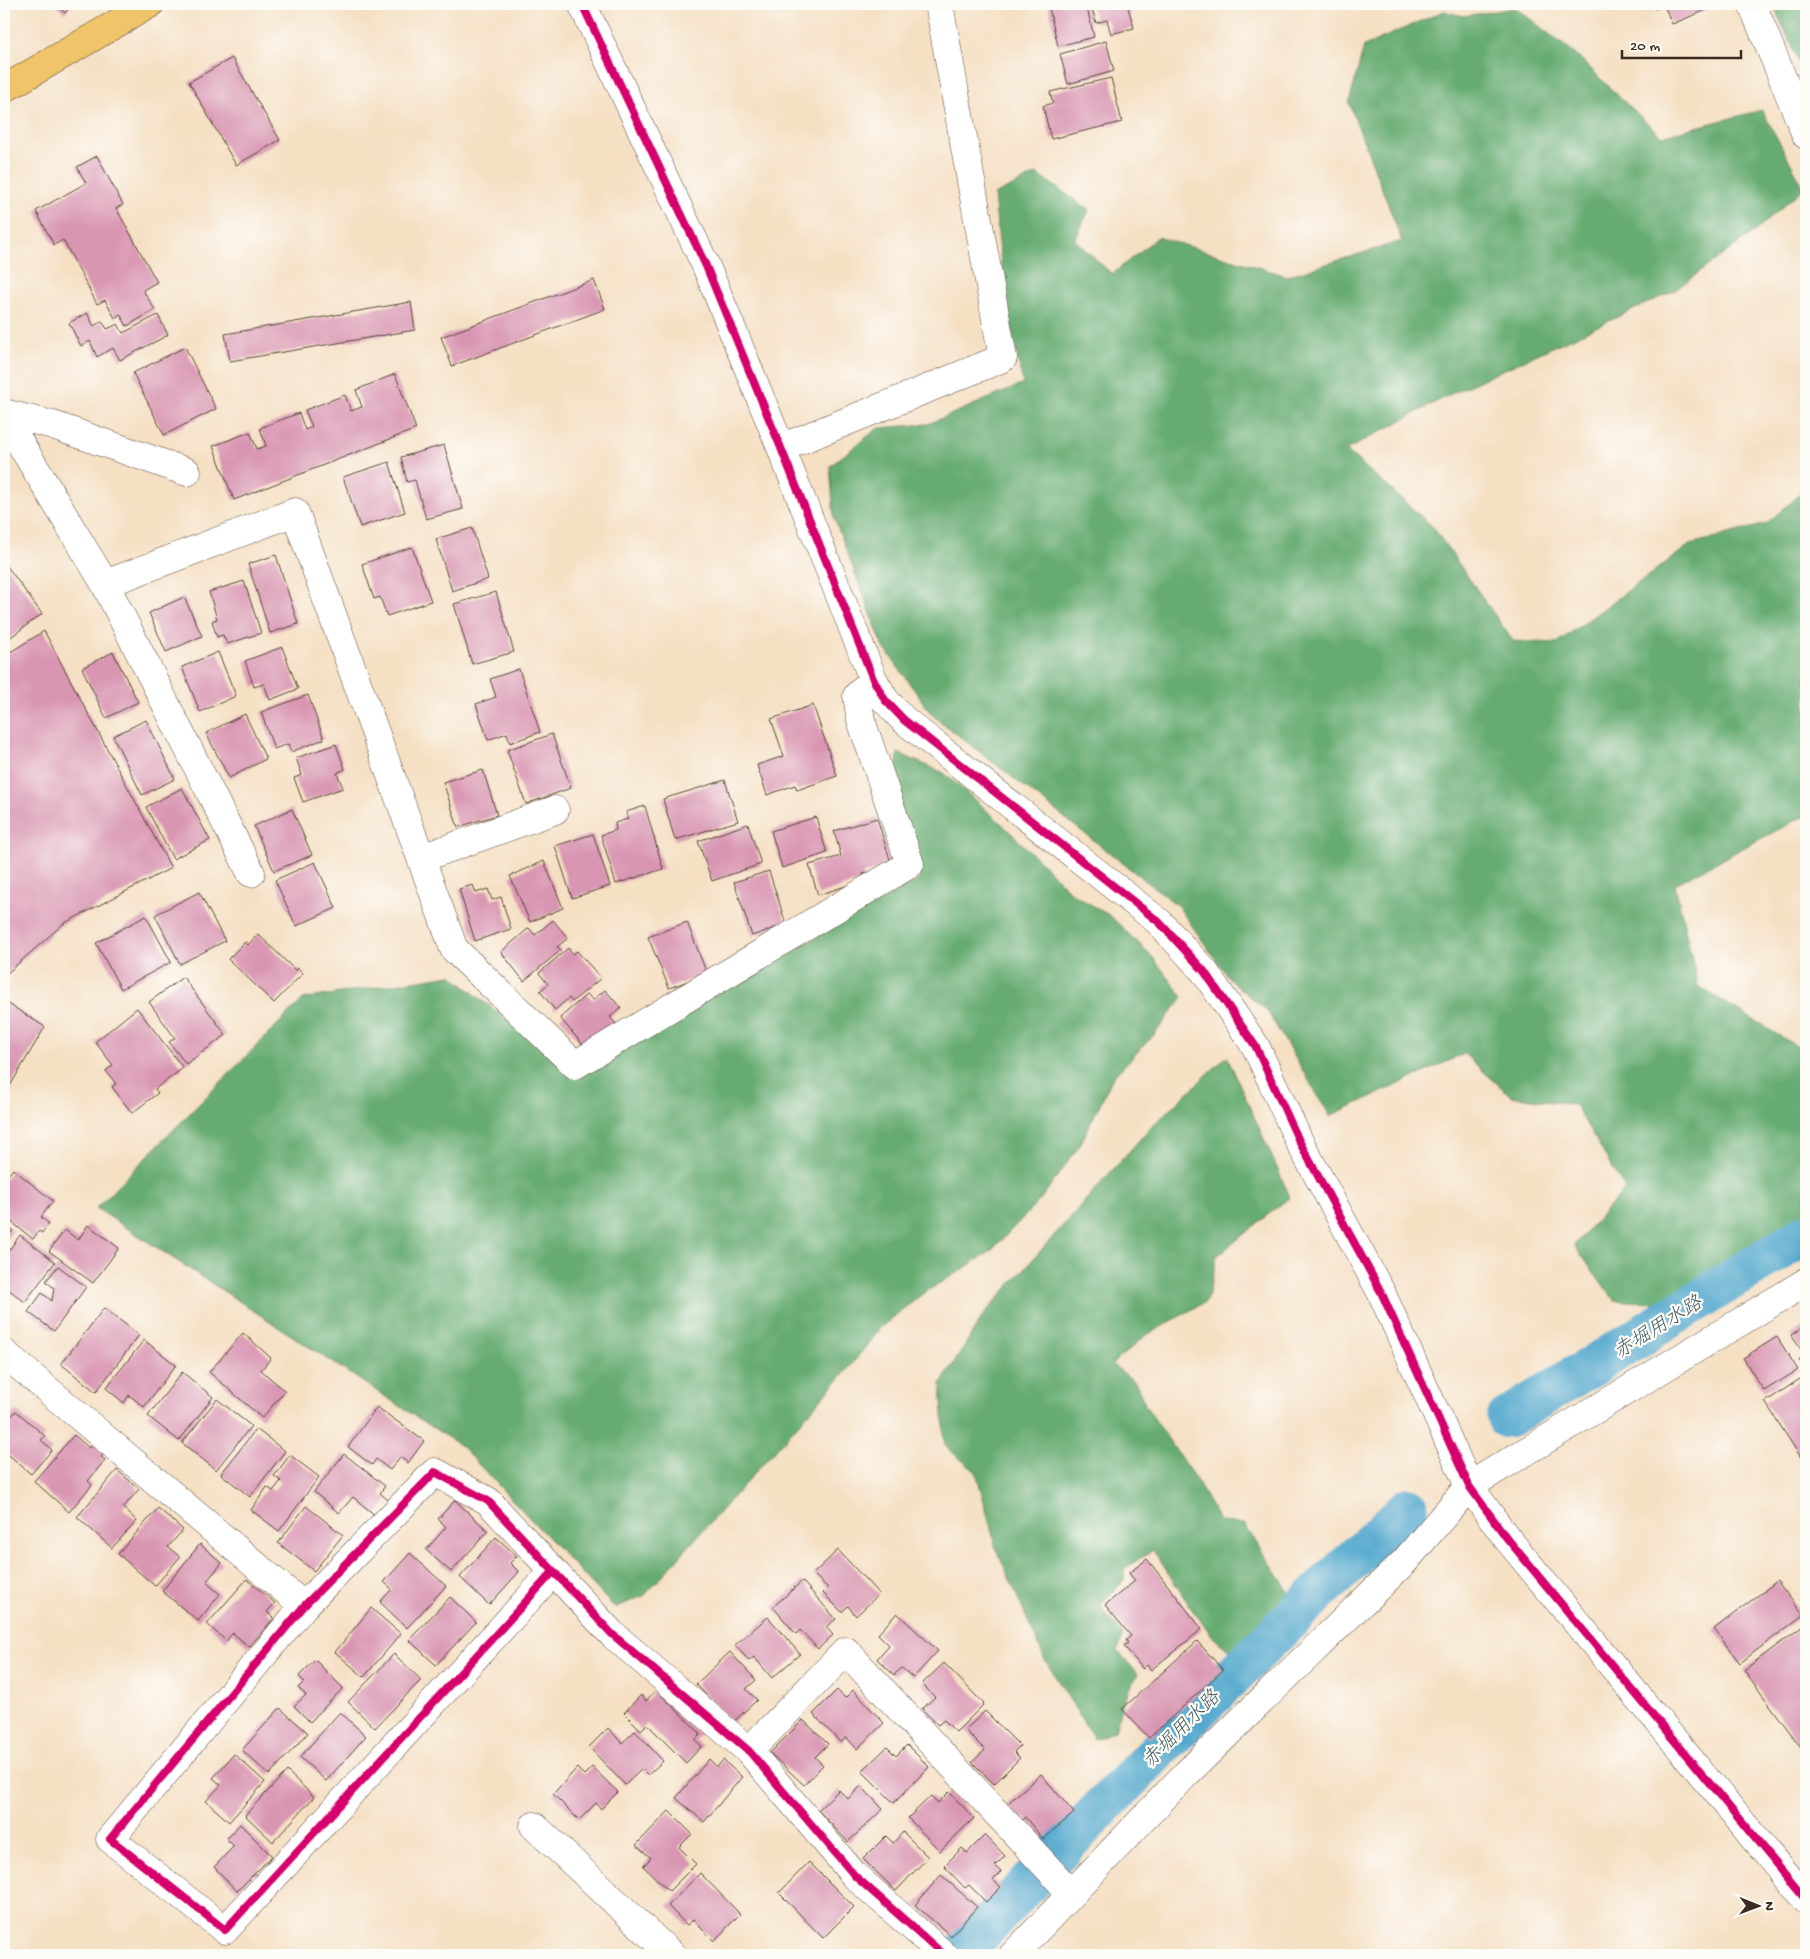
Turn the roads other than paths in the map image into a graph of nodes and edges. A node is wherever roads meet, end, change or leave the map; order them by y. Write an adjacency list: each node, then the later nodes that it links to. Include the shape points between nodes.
1 (150, 4): 5 (main road)
2 (582, 4): 9 (street, via 706,266)
3 (939, 4): 9 (street, via 1003,358)
4 (1752, 4): 6 (street)
5 (4, 89)
6 (1806, 135)
7 (4, 414): 10 (street, via 53,425)
8 (4, 422): 11 (street)
9 (781, 448): 12 (street)
10 (187, 472)
11 (105, 584): 14 (street, via 295,512); 15 (street)
12 (873, 679): 14 (street, via 857,696 861,720 910,864 575,1065 454,949); 18 (street, via 885,700 904,720 1159,922 1204,971 1256,1047 1299,1141 1382,1292)
13 (555, 810): 14 (street)
14 (422, 858)
15 (251, 873)
16 (1806, 1282): 18 (street)
17 (4, 1353): 20 (street)
18 (1469, 1486): 23 (street, via 1405,1561 1186,1774); 24 (street, via 1506,1537)
19 (553, 1572): 20 (street, via 488,1500 434,1472); 20 (street, via 225,1930 110,1839); 21 (street, via 612,1634)
20 (304, 1606)
21 (749, 1751): 23 (street, via 846,1651); 26 (street, via 855,1876)
22 (534, 1826): 25 (street)
23 (1071, 1893): 27 (street)
24 (1806, 1900)
25 (672, 1955)
26 (944, 1955)
27 (1013, 1955)

